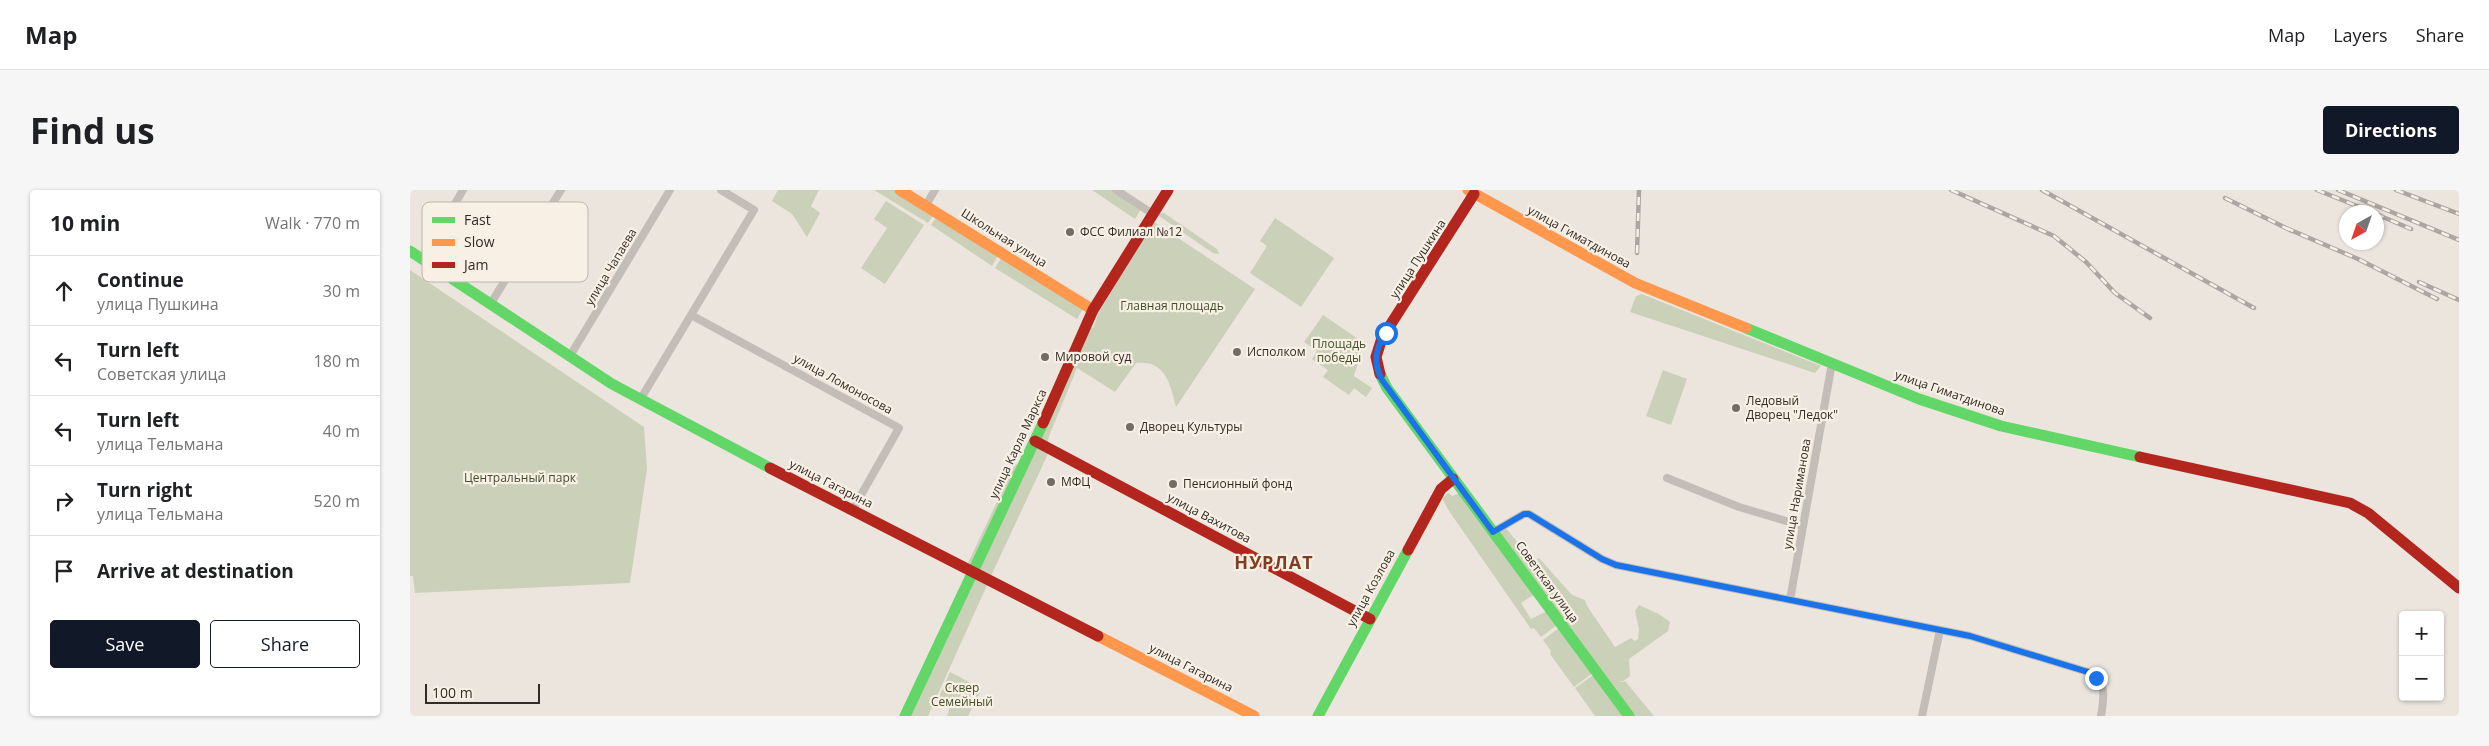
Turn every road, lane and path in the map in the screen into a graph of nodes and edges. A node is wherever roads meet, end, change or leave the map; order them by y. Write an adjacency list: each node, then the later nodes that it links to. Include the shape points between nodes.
1 (463, 190): 10 (street)
2 (561, 190): 11 (street)
3 (670, 190): 21 (street, улица Чапаева)
4 (721, 190): 20 (street, via 754,210)
5 (900, 190): 12 (street, Школьная улица)
6 (935, 190): 12 (street)
7 (1116, 190): 13 (street)
8 (1168, 190): 13 (street, улица Карла Маркса)
9 (1471, 192): 22 (street, улица Гиматдинова, via 1634,283); 23 (street, улица Пушкина, via 1382,338 1375,354)
10 (456, 202)
11 (554, 202)
12 (926, 205): 19 (street, Школьная улица)
13 (1153, 214): 19 (street, улица Карла Маркса)
14 (410, 251): 15 (street, улица Гагарина)
15 (422, 258)
16 (459, 282): 18 (street, улица Гагарина)
17 (504, 282): 18 (street)
18 (491, 303): 21 (street, улица Гагарина)
19 (1093, 310): 25 (street, улица Карла Маркса)
20 (692, 315): 24 (street); 28 (street, улица Ломоносова, via 899,428)
21 (570, 356): 24 (street, улица Гагарина)
22 (1832, 363): 29 (street, улица Нариманова); 32 (street, улица Гиматдинова, via 1920,399 2001,426 2350,503 2378,520)
23 (1376, 366): 26 (street, Советская улица, via 1387,388)
24 (640, 400): 28 (street, улица Гагарина)
25 (1035, 442): 31 (street, улица Карла Маркса); 34 (street, улица Вахитова)
26 (1453, 478): 30 (street, Советская улица); 34 (street, улица Козлова, via 1441,489)
27 (1667, 478): 29 (street, via 1739,507)
28 (852, 511): 31 (street, улица Гагарина)
29 (1803, 526): 33 (street, улица Нариманова)
30 (1493, 532): 33 (street, via 1529,514 1616,565); 39 (street, Советская улица)
31 (973, 572): 36 (street, улица Карла Маркса); 37 (street, улица Гагарина)
32 (2459, 588)
33 (1790, 600): 35 (street)
34 (1370, 619): 38 (street, улица Козлова)
35 (1940, 630): 40 (street); 41 (street, via 2088,672 2104,692)
36 (905, 716)
37 (1254, 716)
38 (1318, 716)
39 (1629, 716)
40 (1922, 716)
41 (2101, 716)

